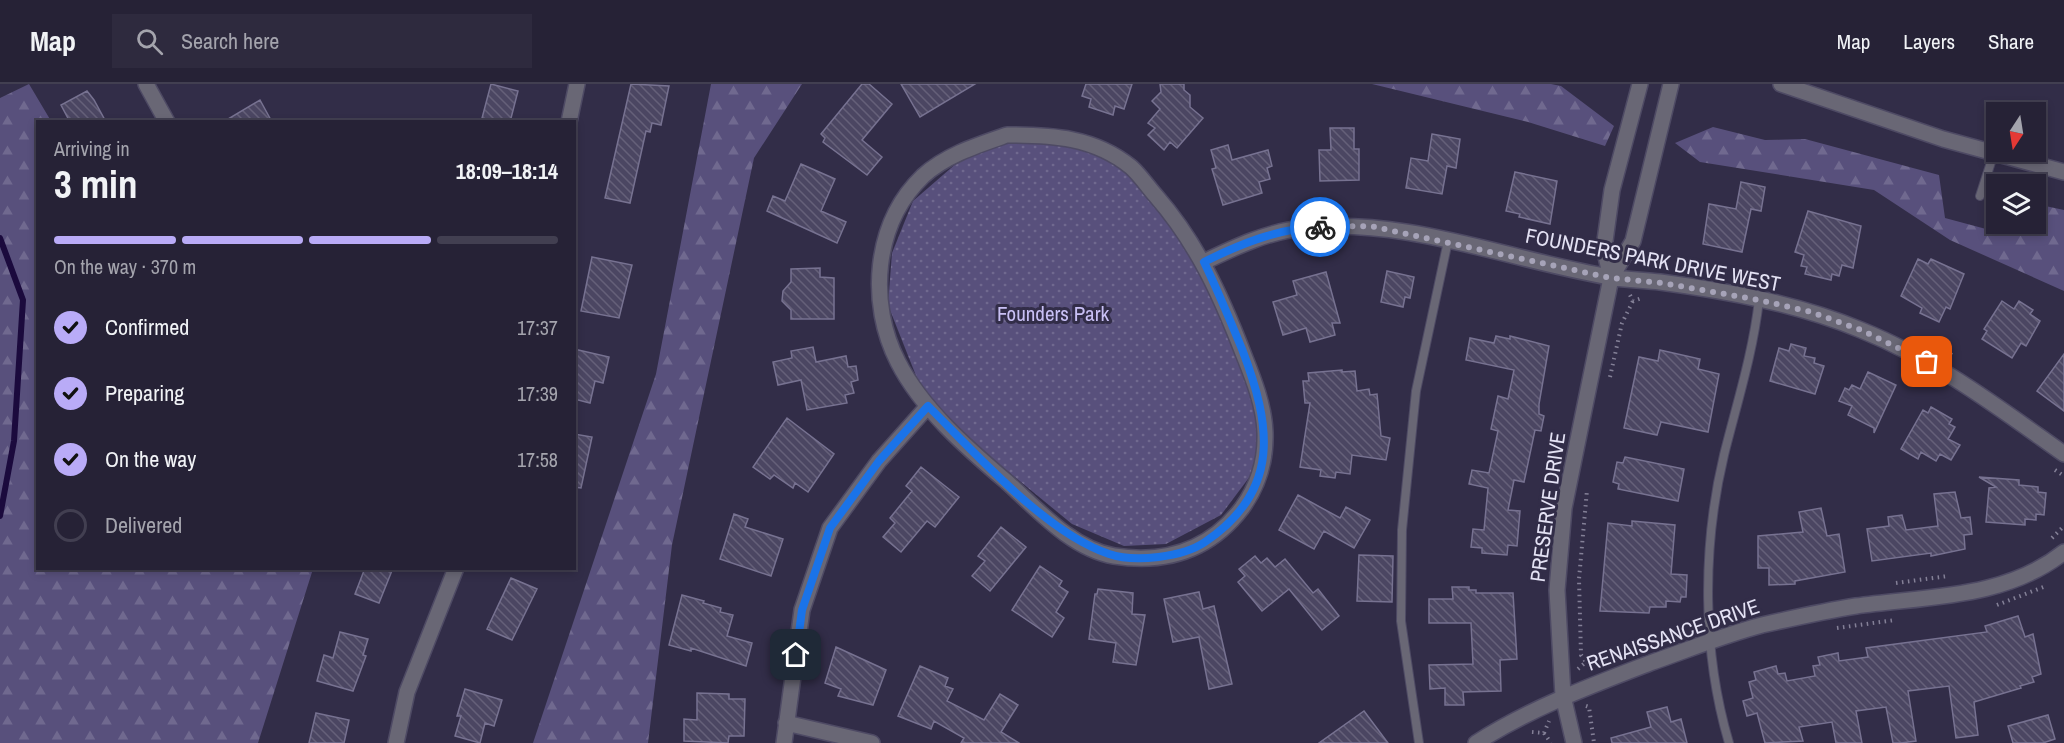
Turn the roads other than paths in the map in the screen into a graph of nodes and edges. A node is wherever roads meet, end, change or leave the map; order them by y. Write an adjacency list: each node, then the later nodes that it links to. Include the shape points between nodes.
1 (146, 84): 6 (street)
2 (577, 84): 7 (street)
3 (1640, 84): 15 (street, PRESERVE DRIVE, via 1612,190 1604,248)
4 (1671, 84): 15 (street, PRESERVE DRIVE, via 1633,240)
5 (1781, 84): 8 (street)
6 (166, 120)
7 (568, 120)
8 (1986, 151)
9 (1991, 162): 12 (lane)
10 (2027, 162): 11 (street)
11 (2064, 172)
12 (1980, 196)
13 (1448, 241): 14 (street, FOUNDERS PARK DRIVE WEST, via 1370,226 1302,228 1247,242); 15 (street, FOUNDERS PARK DRIVE WEST); 27 (lane, via 1416,391 1402,530 1401,621)
14 (1204, 262): 17 (street, via 1169,210 1131,167 1085,141 1052,135 1007,135 940,164 922,177 894,219 878,275 886,336 899,365); 17 (street, via 1257,388 1265,446 1259,477 1246,502 1227,527 1202,544 1171,556 1144,558 1112,555 1086,545 1061,530)
15 (1610, 284): 16 (street, FOUNDERS PARK DRIVE WEST, via 1662,283); 22 (street, PRESERVE DRIVE, via 1564,508 1557,590)
16 (1759, 300): 18 (street, FOUNDERS PARK DRIVE WEST, via 1811,312 1896,346 1942,370); 21 (lane, via 1749,364 1714,507)
17 (928, 406): 23 (street, via 879,461 830,528 802,610)
18 (2064, 454)
19 (2064, 552): 21 (street, RENAISSANCE DRIVE, via 2039,570 1981,591 1853,606 1762,625)
20 (455, 570): 24 (street, via 407,692)
21 (1709, 641): 22 (street, RENAISSANCE DRIVE); 30 (lane)
22 (1563, 696): 28 (street, RENAISSANCE DRIVE); 29 (street, PRESERVE DRIVE)
23 (786, 723): 25 (street); 26 (street)
24 (396, 743)
25 (784, 743)
26 (872, 743)
27 (1419, 743)
28 (1476, 743)
29 (1574, 743)
30 (1729, 743)

